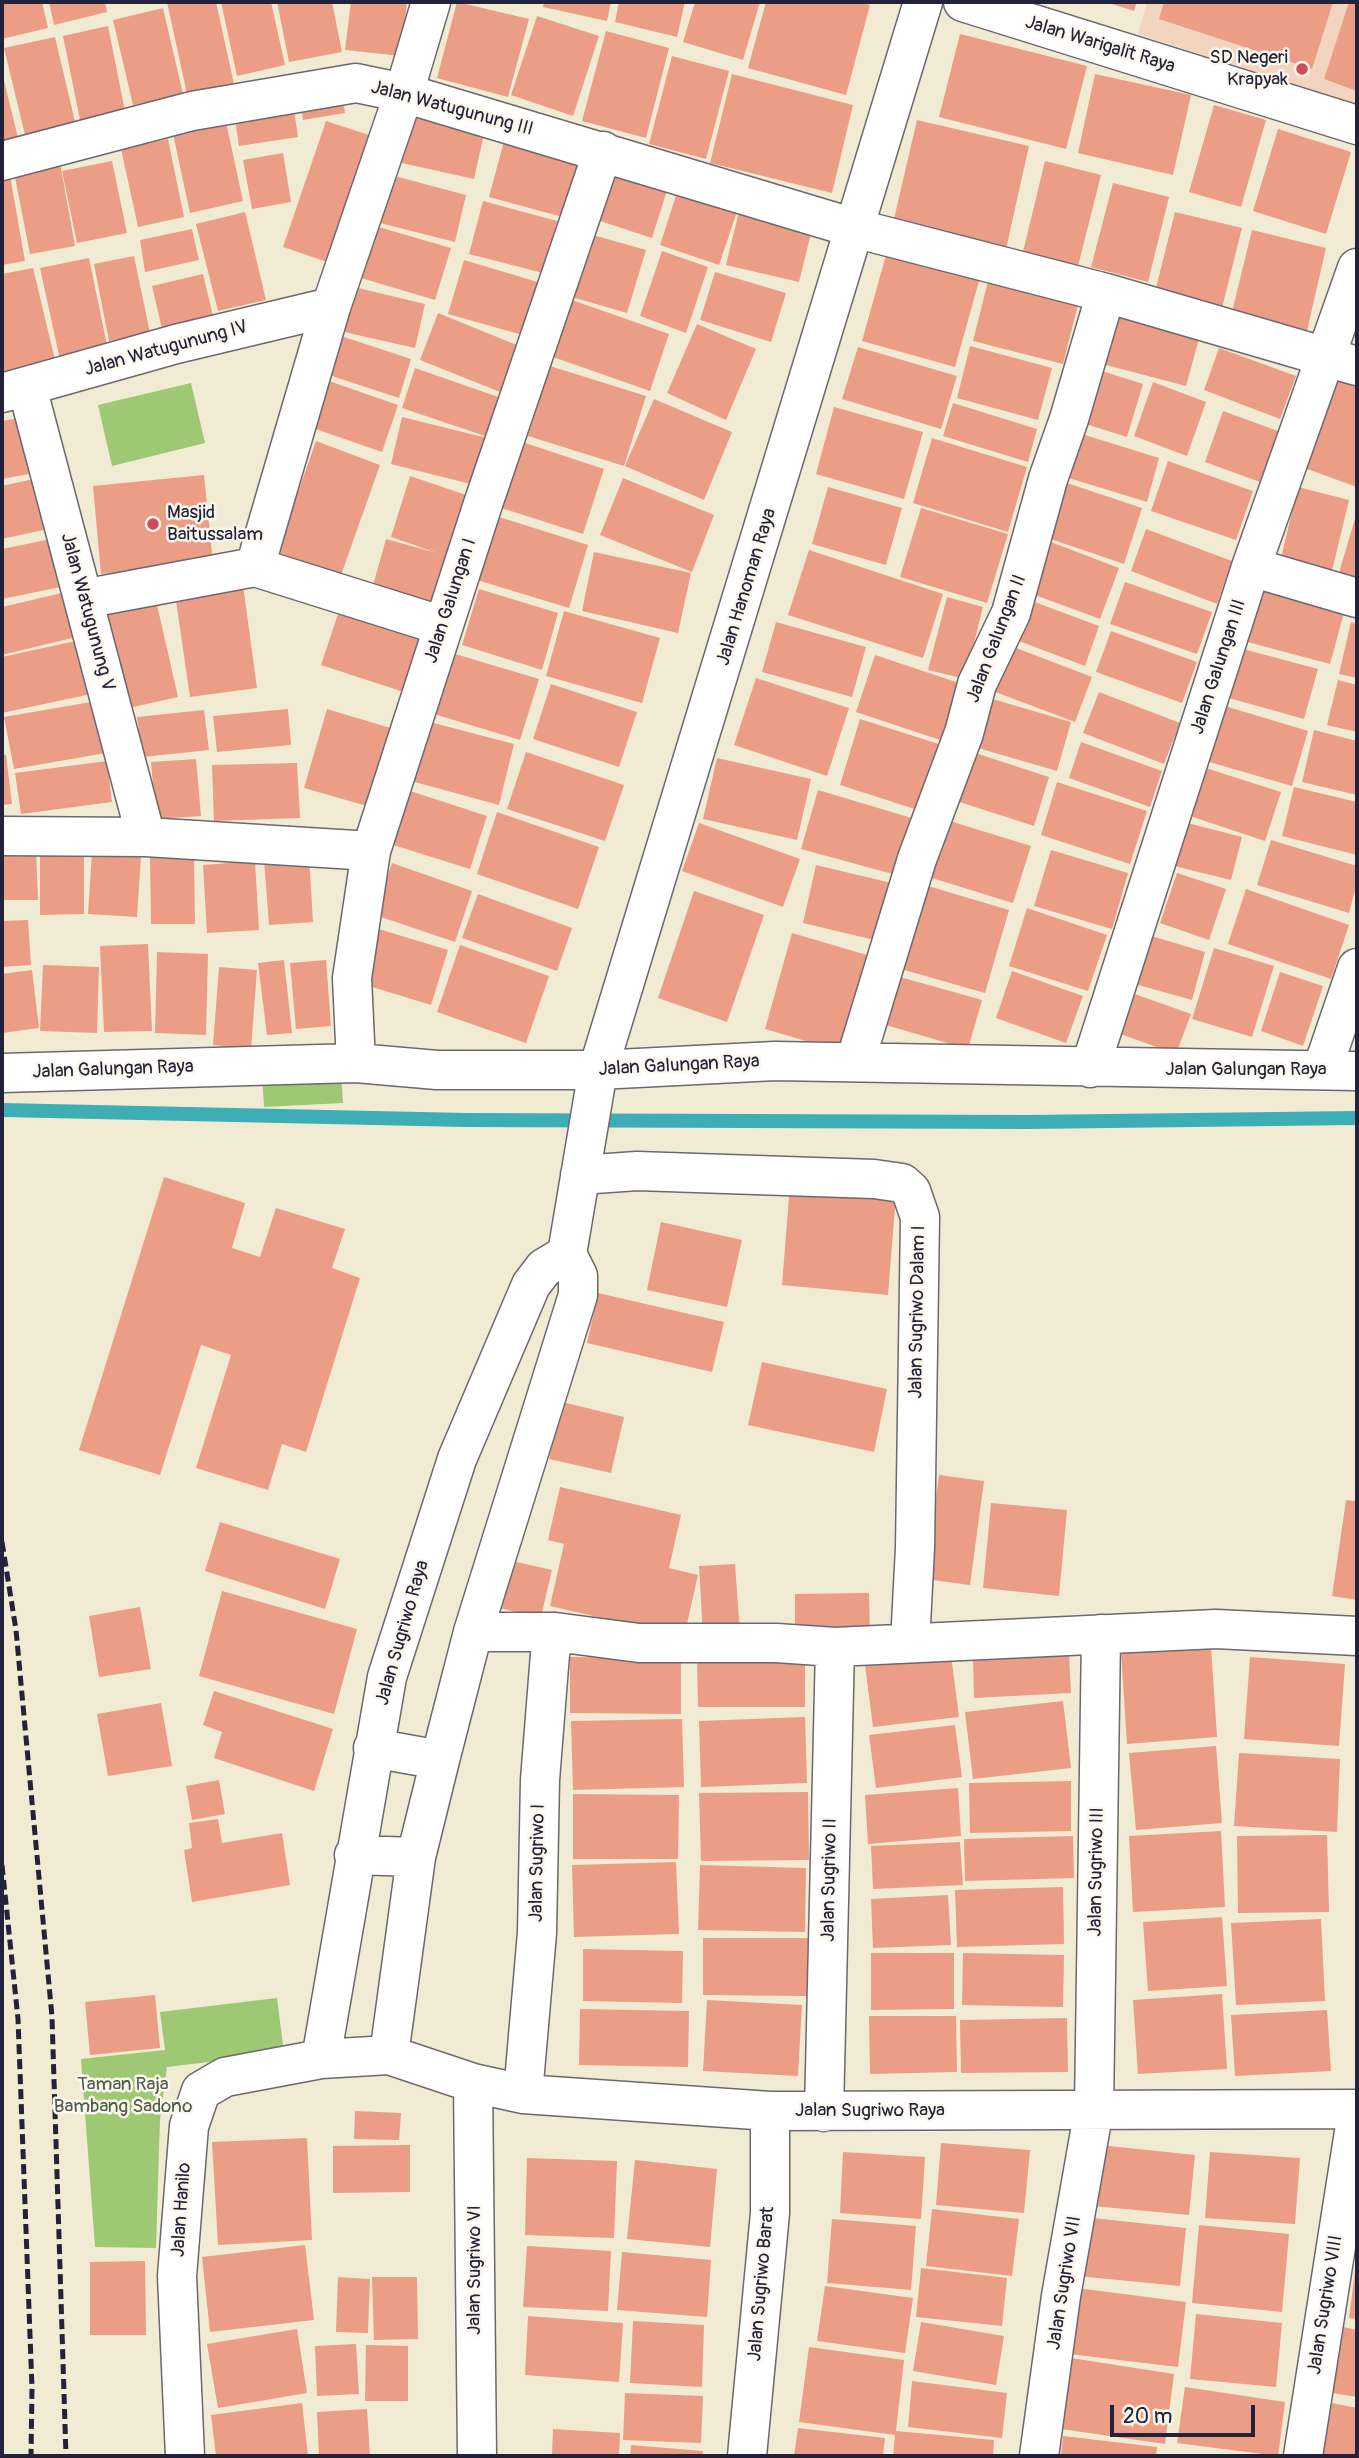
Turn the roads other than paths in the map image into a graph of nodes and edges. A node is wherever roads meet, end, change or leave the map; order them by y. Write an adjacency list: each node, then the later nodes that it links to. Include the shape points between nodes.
1 (431, 2): 4 (street)
2 (923, 2): 8 (street, Jalan Hanoman Raya)
3 (963, 2): 5 (street, Jalan Warigalit Raya)
4 (404, 93): 6 (street, Jalan Watugunung III); 7 (street, Jalan Watugunung III, via 344,83 192,111); 11 (street)
5 (1357, 125)
6 (603, 151): 8 (street, Jalan Watugunung III); 18 (street, Jalan Galungan I)
7 (2, 161)
8 (854, 228): 10 (street); 28 (street, Jalan Hanoman Raya)
9 (1357, 268): 12 (street, Jalan Galungan III)
10 (1106, 293): 12 (street); 23 (street, Jalan Galungan II, via 1012,612 977,684)
11 (331, 307): 13 (street, Jalan Watugunung IV); 14 (street)
12 (1342, 362): 15 (street, Jalan Galungan III)
13 (14, 390): 17 (street, Jalan Watugunung V)
14 (255, 566): 17 (street); 18 (street)
15 (1251, 567): 16 (street); 25 (street, Jalan Galungan III)
16 (1357, 598)
17 (83, 599): 20 (street, Jalan Watugunung V)
18 (443, 626): 21 (street, Jalan Galungan I)
19 (2, 836): 20 (street)
20 (146, 837): 21 (street)
21 (370, 851): 24 (street, Jalan Galungan I, via 352,978)
22 (1357, 968): 26 (street)
23 (855, 1062): 25 (street, Jalan Galungan Raya); 28 (street, Jalan Galungan Raya, via 775,1061)
24 (356, 1063): 27 (street, Jalan Galungan Raya); 28 (street, Jalan Galungan Raya)
25 (1090, 1068): 26 (street, Jalan Galungan Raya)
26 (1340, 1071)
27 (2, 1073)
28 (597, 1079): 29 (street, Jalan Hanoman Raya)
29 (581, 1171): 30 (street); 35 (street, Jalan Sugriwo Dalam I, via 874,1180 902,1183 911,1191 920,1217)
30 (567, 1255): 31 (street, via 578,1276 578,1296); 37 (street, Jalan Sugriwo Raya, via 544,1268 531,1285 457,1459 387,1676)
31 (473, 1632): 32 (street); 38 (street)
32 (555, 1632): 36 (street, via 639,1643); 44 (street, Jalan Sugriwo I, via 540,1780 537,1933)
33 (1101, 1634): 34 (street, via 1216,1629); 35 (street); 45 (street, Jalan Sugriwo III)
34 (1357, 1636)
35 (910, 1643): 36 (street)
36 (835, 1647): 48 (street, Jalan Sugriwo II)
37 (373, 1748): 38 (street); 39 (street, Jalan Sugriwo Raya)
38 (440, 1760): 40 (street)
39 (354, 1855): 40 (street); 42 (street, Jalan Sugriwo Raya)
40 (416, 1857): 41 (street)
41 (389, 2055): 42 (street, Jalan Sugriwo Raya); 43 (street, Jalan Sugriwo Raya)
42 (321, 2059): 49 (street, Jalan Hanilo, via 225,2077 201,2091 189,2126 177,2276)
43 (473, 2083): 44 (street, Jalan Sugriwo Raya); 50 (street, Jalan Sugriwo VI)
44 (523, 2094): 46 (street, Jalan Sugriwo Raya)
45 (1094, 2109): 47 (street, Jalan Sugriwo Raya); 48 (street, Jalan Sugriwo Raya); 52 (street, Jalan Sugriwo VII)
46 (770, 2111): 48 (street, Jalan Sugriwo Raya); 51 (street, Jalan Sugriwo Barat, via 770,2213)
47 (1357, 2111): 53 (street, Jalan Sugriwo VIII)
48 (824, 2112)
49 (185, 2456)
50 (477, 2456)
51 (747, 2456)
52 (1039, 2456)
53 (1303, 2456)

